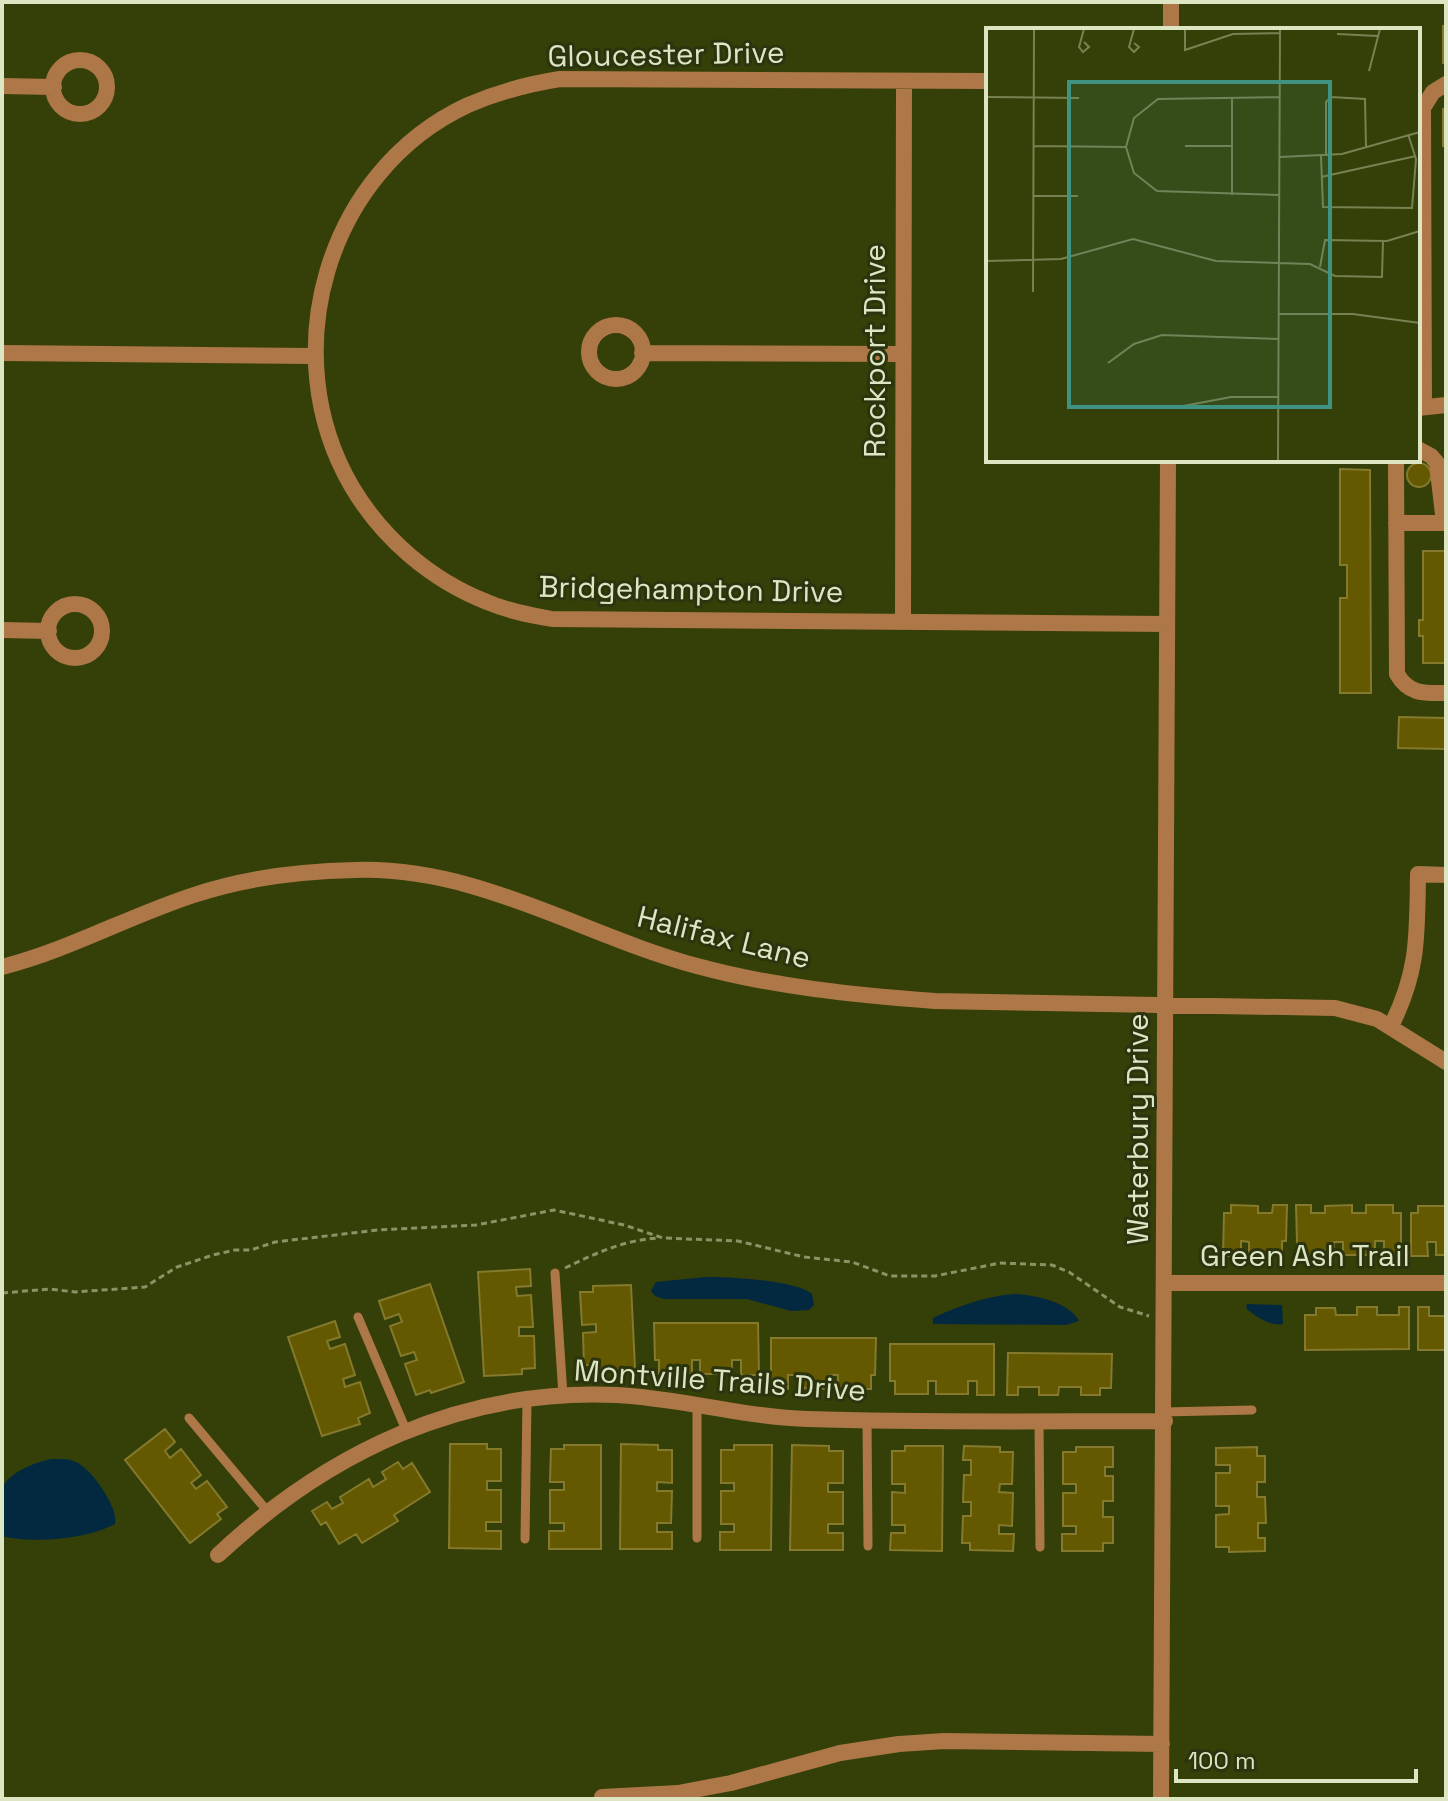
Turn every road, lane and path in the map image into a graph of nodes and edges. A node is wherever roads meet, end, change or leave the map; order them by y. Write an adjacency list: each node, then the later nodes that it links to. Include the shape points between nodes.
1 (1171, 2): 2 (street)
2 (1171, 28)
3 (904, 81): 4 (street, Gloucester Drive); 10 (street, Rockport Drive); 11 (street, Gloucester Drive, via 560,79 465,106 399,154 362,195 332,254 321,290)
4 (986, 81)
5 (1446, 84): 13 (street, via 1423,108)
6 (2, 86): 7 (street)
7 (54, 87)
8 (2, 353): 11 (street)
9 (642, 353): 10 (street)
10 (902, 354): 19 (street, Rockport Drive)
11 (314, 356): 19 (street, Bridgehampton Drive, via 330,442 360,501 383,531 421,564 488,603 552,619)
12 (1446, 405): 13 (street)
13 (1421, 408)
14 (1420, 450): 18 (street, via 1437,463)
15 (1168, 462): 20 (street, Waterbury Drive)
16 (1396, 462): 17 (street)
17 (1396, 523): 18 (street); 23 (street, via 1397,674 1419,693)
18 (1445, 523)
19 (903, 622): 20 (street, Bridgehampton Drive)
20 (1167, 624): 26 (street, Waterbury Drive)
21 (2, 630): 22 (street)
22 (49, 631)
23 (1446, 693)
24 (1446, 875): 27 (street, via 1418,874 1412,976)
25 (2, 967): 26 (street, Halifax Lane, via 242,881 357,869 418,875 508,895 696,966 771,981 935,1001)
26 (1165, 1005): 27 (street, Halifax Lane, via 1335,1008); 31 (street, Waterbury Drive)
27 (1391, 1026): 28 (street, Halifax Lane)
28 (1446, 1062)
29 (663, 1238): 30 (path, via 602,1250); 33 (path, via 554,1210 476,1225 275,1242 177,1267 145,1287); 35 (path, via 738,1241 852,1262 890,1276 935,1276 1000,1263 1052,1265 1120,1307)
30 (555, 1273): 36 (lane)
31 (1165, 1283): 32 (street, Green Ash Trail); 35 (street, Waterbury Drive)
32 (1446, 1283)
33 (2, 1293)
34 (358, 1317): 44 (lane)
35 (1165, 1319): 40 (street, Waterbury Drive)
36 (563, 1396): 37 (street, Montville Trails Drive); 38 (street, Montville Trails Drive, via 617,1395)
37 (527, 1400): 44 (street, Montville Trails Drive, via 466,1411); 47 (lane)
38 (697, 1406): 42 (street, Montville Trails Drive, via 806,1419); 46 (lane)
39 (1252, 1410): 40 (lane)
40 (1164, 1416): 43 (street, Montville Trails Drive); 51 (street, Waterbury Drive)
41 (189, 1418): 45 (lane)
42 (867, 1420): 43 (street, Montville Trails Drive); 48 (lane)
43 (1039, 1420): 49 (lane)
44 (406, 1430): 45 (street, Montville Trails Drive, via 333,1466)
45 (268, 1512): 50 (street, Montville Trails Drive)
46 (697, 1538)
47 (525, 1539)
48 (868, 1546)
49 (1040, 1547)
50 (218, 1555)
51 (1162, 1744): 52 (street, via 899,1744 678,1793); 53 (street, Waterbury Drive)
52 (602, 1797)
53 (1161, 1799)

